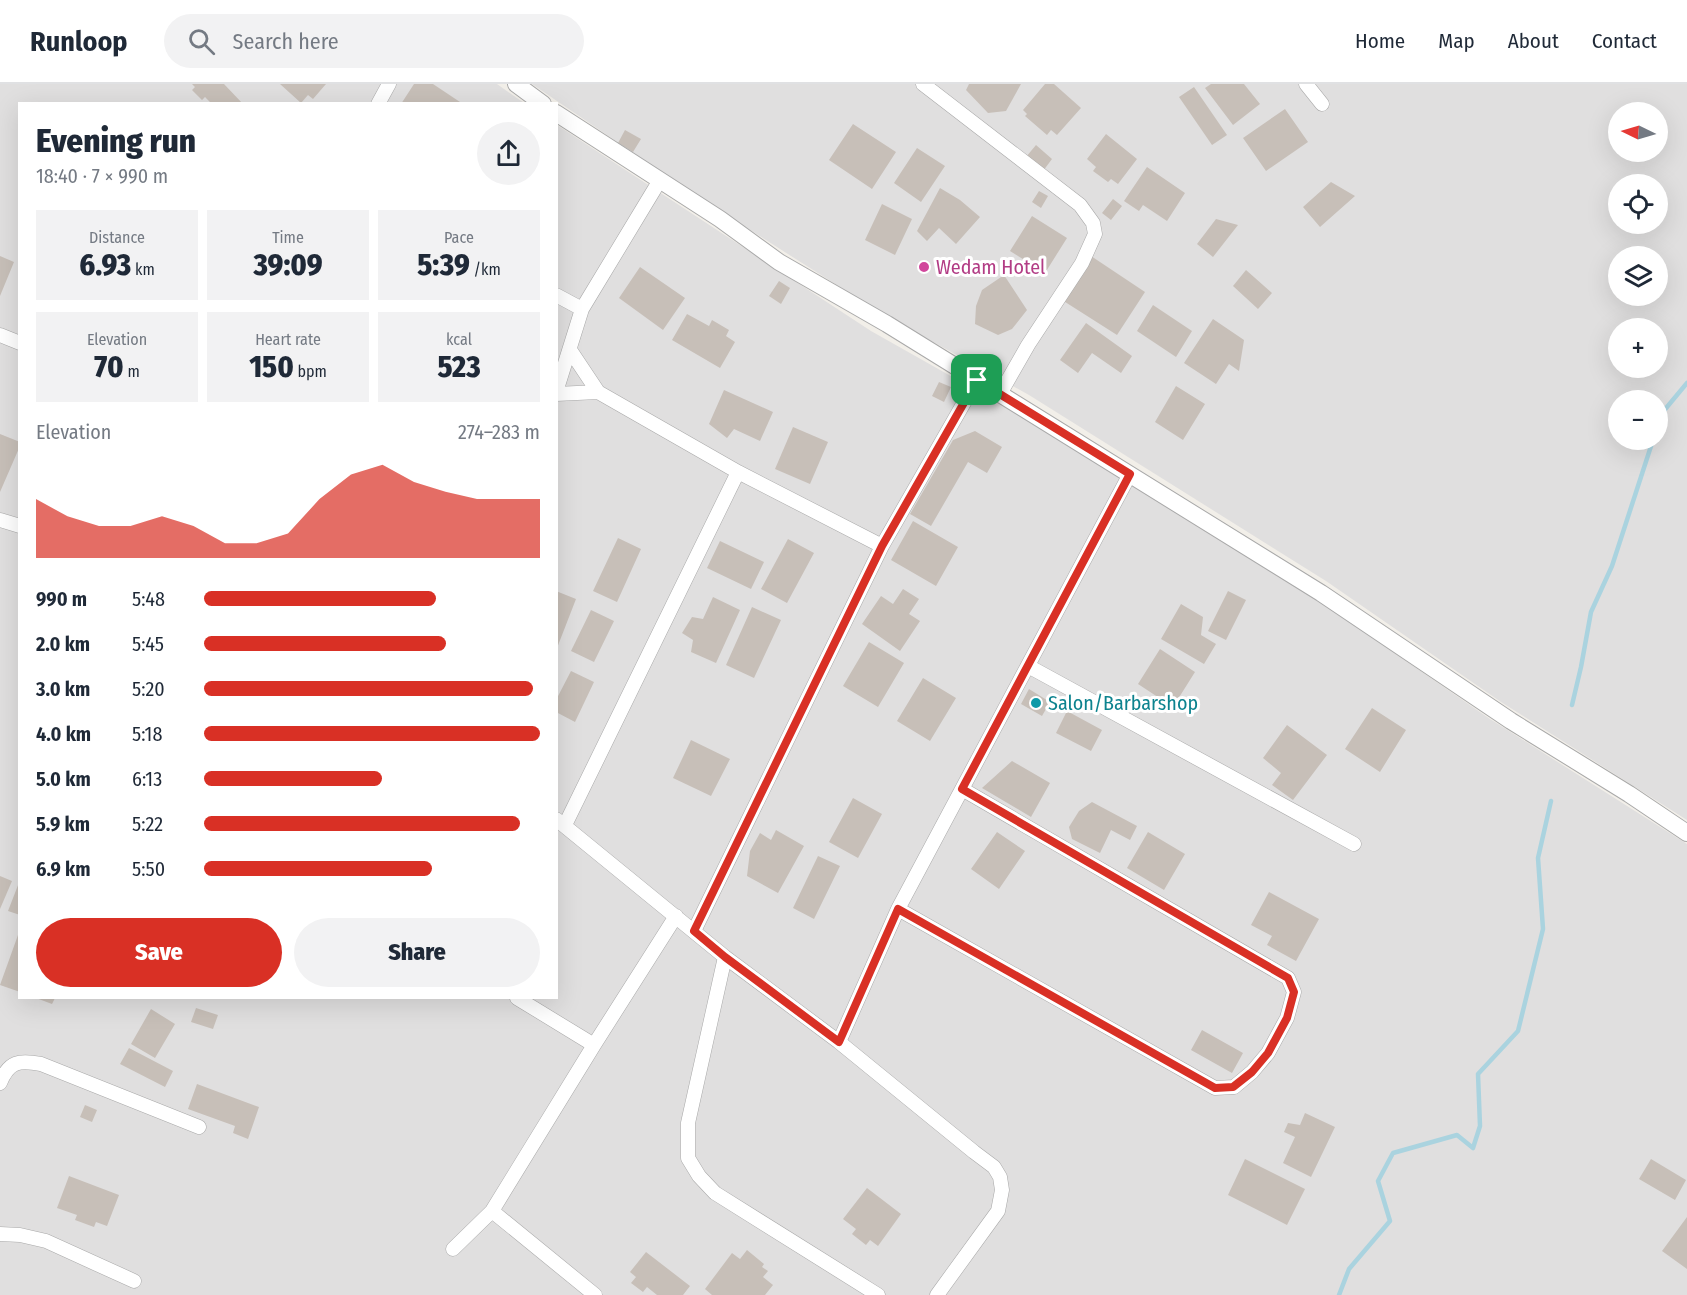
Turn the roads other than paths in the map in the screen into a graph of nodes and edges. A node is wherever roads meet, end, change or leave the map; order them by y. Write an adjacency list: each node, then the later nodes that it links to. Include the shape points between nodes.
1 (389, 84): 5 (street)
2 (516, 84): 6 (street)
3 (923, 84): 19 (street, via 1080,205 1093,224 1095,234 1082,263)
4 (1306, 84): 7 (street)
5 (379, 102)
6 (540, 102)
7 (1322, 104)
8 (558, 114): 9 (street)
9 (660, 180): 11 (street); 15 (street, via 779,262)
10 (558, 296): 11 (street)
11 (582, 309): 14 (street)
12 (0, 335): 13 (street)
13 (18, 342)
14 (570, 350): 16 (street); 17 (street)
15 (977, 380): 19 (street); 24 (street)
16 (558, 387)
17 (598, 392): 18 (street); 20 (street)
18 (558, 393)
19 (1000, 394): 21 (street)
20 (738, 472): 24 (street); 27 (street)
21 (1130, 474): 25 (street); 28 (street, via 1322,592 1511,721)
22 (0, 520): 23 (street)
23 (18, 525)
24 (882, 546): 32 (street)
25 (1028, 666): 26 (street); 29 (street)
26 (962, 789): 30 (street); 30 (street, via 1288,978 1294,992 1287,1018 1268,1053 1252,1072 1233,1087 1215,1088)
27 (561, 822): 31 (street)
28 (1687, 833)
29 (1354, 844)
30 (898, 909): 35 (street)
31 (676, 916): 32 (street); 36 (street)
32 (694, 931): 33 (street)
33 (725, 957): 35 (street); 44 (street, via 688,1123 688,1158 715,1193)
34 (519, 999): 36 (street)
35 (839, 1042): 45 (street, via 994,1167 1000,1177 998,1211)
36 (594, 1045): 39 (street)
37 (0, 1083): 38 (street, via 5,1071 16,1063 41,1064)
38 (199, 1127)
39 (492, 1211): 41 (street); 43 (street)
40 (0, 1234): 42 (street, via 46,1241)
41 (453, 1249)
42 (134, 1281)
43 (595, 1295)
44 (878, 1295)
45 (937, 1295)

